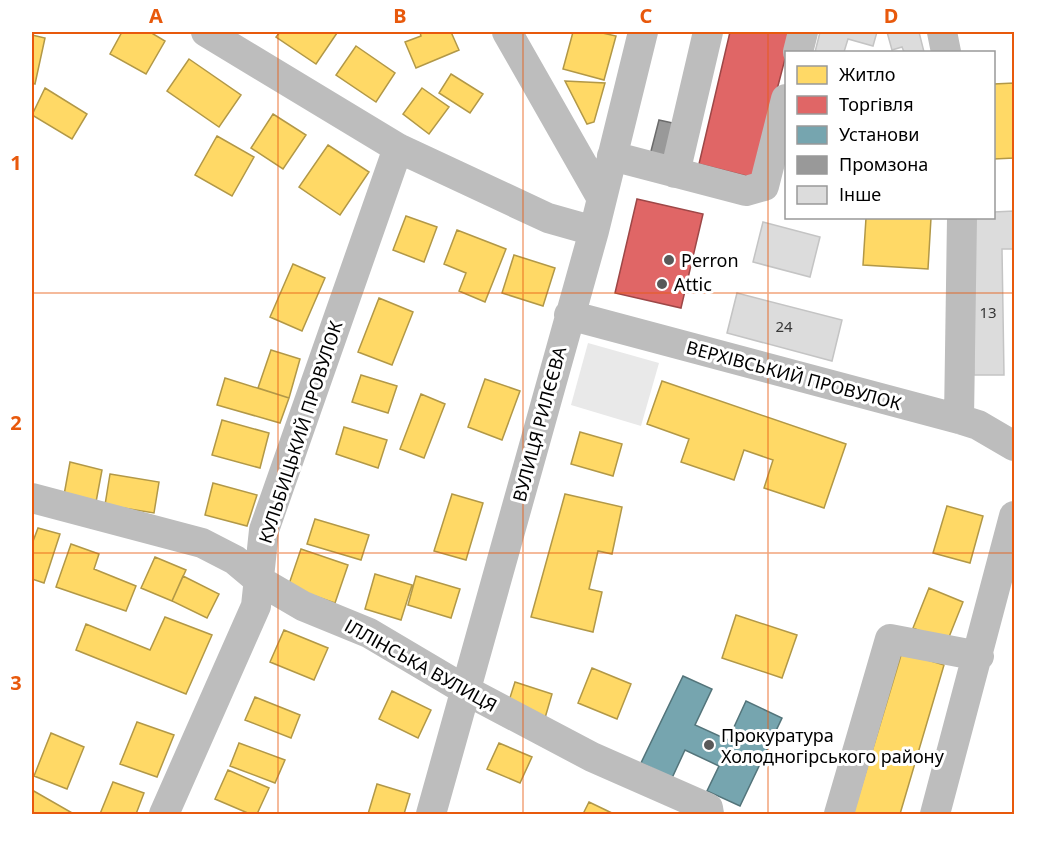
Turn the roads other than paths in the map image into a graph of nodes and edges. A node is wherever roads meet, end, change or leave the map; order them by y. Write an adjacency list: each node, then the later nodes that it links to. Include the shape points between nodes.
1 (206, 32): 10 (street)
2 (507, 32): 13 (street)
3 (643, 32): 11 (street, ВУЛИЦЯ РИЛЄЄВА)
4 (708, 32): 12 (street)
5 (803, 32): 7 (street)
6 (942, 32): 8 (street)
7 (798, 51)
8 (946, 51)
9 (785, 103): 12 (street, via 764,186 746,191)
10 (398, 148): 15 (street, via 548,218); 21 (street, КУЛЬБИЦЬКИЙ ПРОВУЛОК, via 264,530)
11 (612, 156): 12 (street); 13 (street, ВУЛИЦЯ РИЛЄЄВА)
12 (675, 172)
13 (602, 197): 15 (street, ВУЛИЦЯ РИЛЄЄВА)
14 (962, 219): 17 (street)
15 (594, 231): 16 (street, ВУЛИЦЯ РИЛЄЄВА)
16 (569, 315): 17 (street, ВЕРХІВСЬКИЙ ПРОВУЛОК); 23 (street, ВУЛИЦЯ РИЛЄЄВА)
17 (958, 419): 18 (street, ВЕРХІВСЬКИЙ ПРОВУЛОК, via 978,425)
18 (1014, 446)
19 (32, 498): 21 (street, ІЛЛІНСЬКА ВУЛИЦЯ, via 202,543 235,560)
20 (1014, 516): 22 (street)
21 (260, 581): 23 (street, ІЛЛІНСЬКА ВУЛИЦЯ, via 303,606 369,633); 25 (street, КУЛЬБИЦЬКИЙ ПРОВУЛОК, via 256,606)
22 (979, 656): 27 (street, via 890,639); 28 (street)
23 (467, 691): 24 (street, ІЛЛІНСЬКА ВУЛИЦЯ, via 592,757); 26 (street, ВУЛИЦЯ РИЛЄЄВА)
24 (708, 811)
25 (164, 814)
26 (431, 814)
27 (839, 814)
28 (935, 814)

